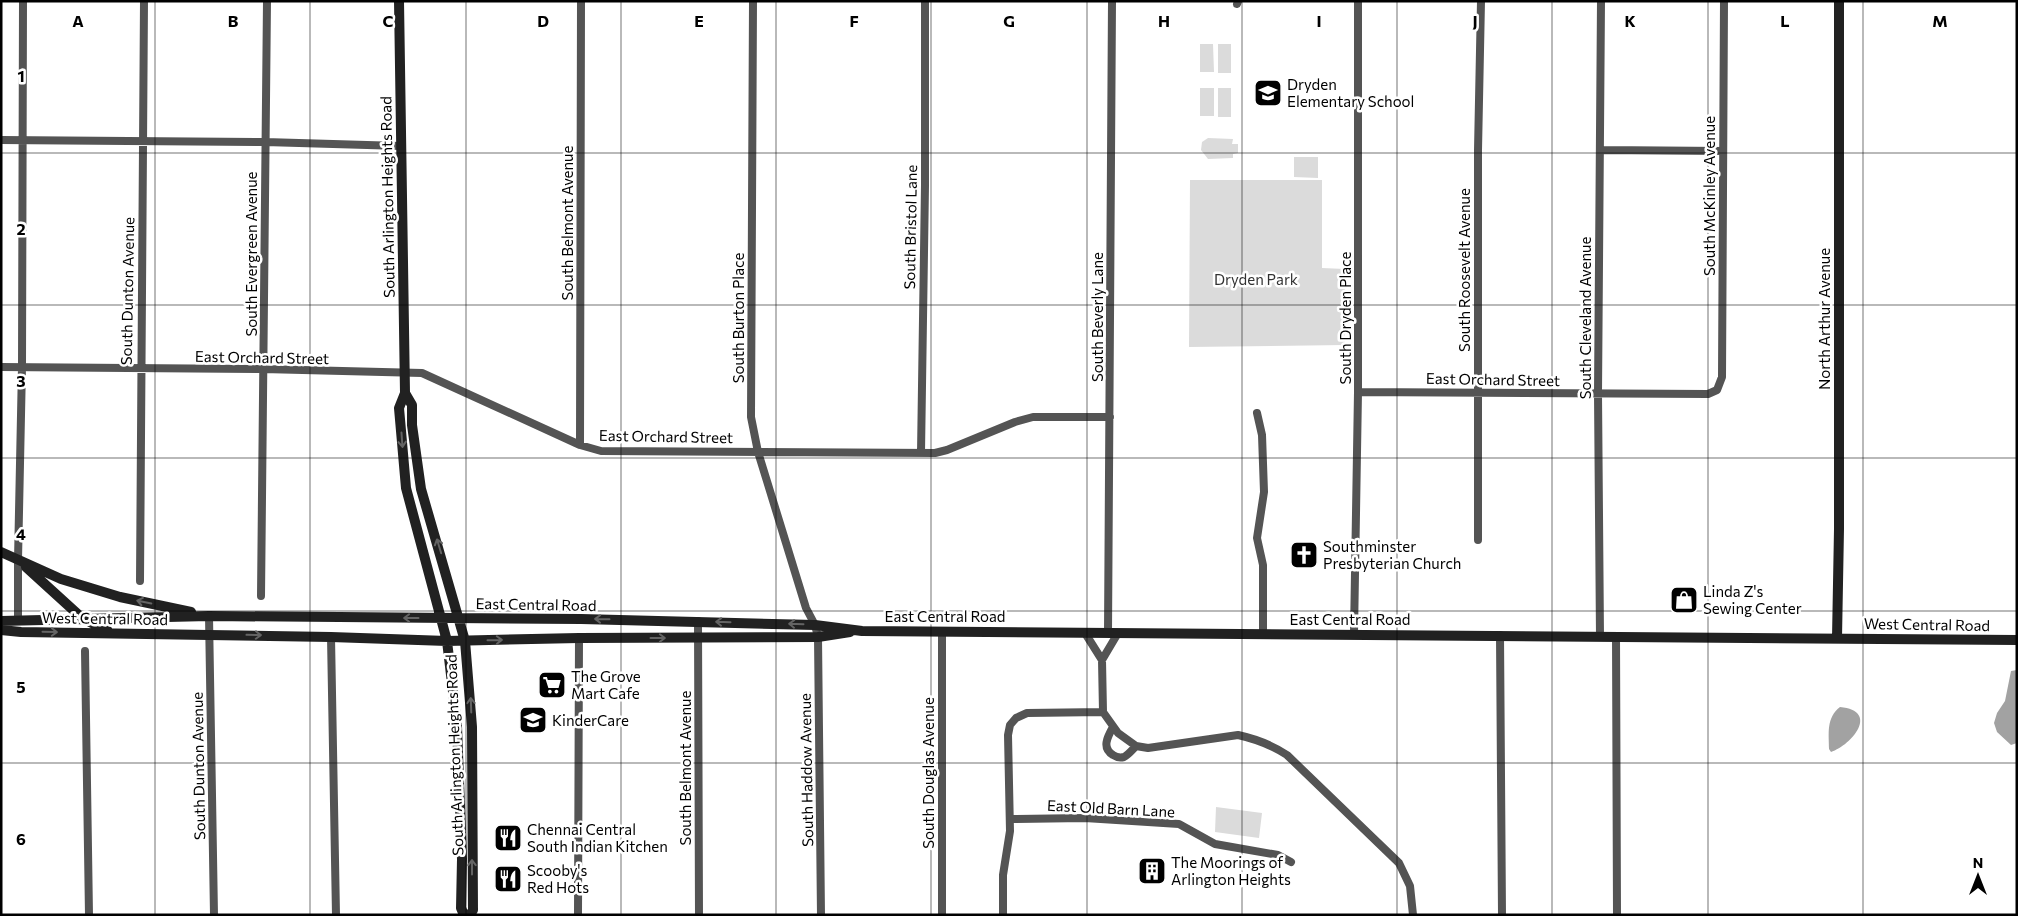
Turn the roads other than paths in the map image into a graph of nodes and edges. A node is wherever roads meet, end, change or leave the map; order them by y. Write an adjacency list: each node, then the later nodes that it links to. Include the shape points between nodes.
1 (23, 1): 15 (street)
2 (144, 1): 16 (street, South Dunton Avenue)
3 (267, 1): 17 (street, South Evergreen Avenue)
4 (399, 1): 18 (main road, South Arlington Heights Road)
5 (581, 1): 33 (street, South Belmont Avenue)
6 (753, 1): 34 (street, South Burton Place, via 751,417)
7 (925, 1): 35 (street, South Bristol Lane)
8 (1112, 1): 32 (street, South Beverly Lane)
9 (1358, 1): 27 (street, South Dryden Place)
10 (1481, 1): 28 (street, South Roosevelt Avenue)
11 (1601, 1): 19 (street, South Cleveland Avenue)
12 (1724, 1): 20 (street, South McKinley Avenue)
13 (1839, 1): 65 (main road, North Arthur Avenue)
14 (1, 140): 15 (street)
15 (23, 140): 16 (street); 22 (street)
16 (143, 141): 17 (street); 23 (street, South Dunton Avenue)
17 (265, 142): 18 (street); 24 (street, South Evergreen Avenue)
18 (401, 146): 25 (main road, South Arlington Heights Road)
19 (1601, 150): 20 (street); 30 (street, South Cleveland Avenue)
20 (1723, 151): 26 (street, South McKinley Avenue, via 1722,377)
21 (1, 368): 22 (street, East Orchard Street)
22 (22, 368): 23 (street, East Orchard Street); 38 (street)
23 (140, 369): 24 (street, East Orchard Street); 39 (street, South Dunton Avenue)
24 (263, 370): 25 (street, East Orchard Street); 40 (street, South Evergreen Avenue)
25 (404, 373): 29 (main road, South Arlington Heights Road); 33 (street, East Orchard Street, via 422,373)
26 (1717, 390): 30 (street, East Orchard Street, via 1708,394)
27 (1358, 392): 28 (street, East Orchard Street); 56 (street, South Dryden Place)
28 (1477, 392): 30 (street, East Orchard Street); 36 (street, South Roosevelt Avenue)
29 (405, 393): 43 (main road, South Arlington Heights Road, one-way to 43, via 399,408 406,488); 44 (main road, South Arlington Heights Road, one-way to 29, via 421,489 412,405)
30 (1598, 394): 59 (street, South Cleveland Avenue)
31 (1257, 413): 55 (street, via 1262,435 1264,492 1257,538 1262,566)
32 (1110, 417): 35 (street, East Orchard Street, via 1033,417 947,450); 54 (street, South Beverly Lane)
33 (580, 445): 34 (street, East Orchard Street, via 602,450)
34 (758, 452): 35 (street, East Orchard Street); 48 (street, South Burton Place, via 806,608)
35 (921, 454)
36 (1478, 540)
37 (1, 552): 38 (main road)
38 (18, 560): 41 (main road, one-way to 38, via 120,597 61,579); 42 (main road); 45 (street)
39 (140, 581)
40 (261, 596)
41 (209, 616): 42 (main road, West Central Road); 43 (main road, East Central Road, one-way to 41); 57 (street, South Dunton Avenue)
42 (82, 618): 45 (main road, West Central Road); 53 (main road)
43 (441, 618): 44 (main road, East Central Road); 67 (main road, South Arlington Heights Road)
44 (460, 618): 47 (main road, East Central Road, one-way to 44); 68 (main road, South Arlington Heights Road)
45 (18, 620): 46 (main road, West Central Road)
46 (1, 621)
47 (698, 621): 48 (main road, East Central Road, one-way to 47); 62 (street, South Belmont Avenue)
48 (815, 625): 50 (main road, East Central Road); 63 (street, South Haddow Avenue)
49 (1, 630): 53 (main road, West Central Road, one-way to 53)
50 (862, 630): 51 (main road, East Central Road); 63 (main road, East Central Road)
51 (942, 631): 52 (main road, East Central Road); 84 (street, South Douglas Avenue)
52 (1085, 632): 54 (main road, East Central Road); 70 (street)
53 (113, 633): 57 (main road, West Central Road)
54 (1113, 633): 55 (main road, East Central Road); 70 (street)
55 (1263, 634): 56 (main road, East Central Road)
56 (1354, 634): 58 (main road, East Central Road)
57 (209, 635): 61 (main road, East Central Road, one-way to 61); 77 (street, South Dunton Avenue)
58 (1500, 635): 59 (main road, East Central Road); 87 (street)
59 (1600, 636): 60 (main road, East Central Road)
60 (1616, 636): 65 (main road, East Central Road); 88 (street)
61 (331, 637): 67 (main road, East Central Road); 78 (street)
62 (698, 637): 63 (main road, East Central Road); 64 (main road, East Central Road, one-way to 62); 82 (street, South Belmont Avenue)
63 (818, 637): 83 (street, South Haddow Avenue)
64 (579, 638): 68 (main road, East Central Road, one-way to 64); 81 (street)
65 (1837, 638): 66 (main road, West Central Road)
66 (2017, 640)
67 (446, 641): 68 (main road, East Central Road); 79 (main road, South Arlington Heights Road, via 457,726 461,908)
68 (466, 641): 80 (main road, South Arlington Heights Road, one-way to 68, via 473,910 471,698)
69 (85, 651): 76 (street)
70 (1102, 660): 71 (street)
71 (1103, 712): 72 (street); 74 (street, via 1038,713 1016,718 1008,735)
72 (1113, 727): 73 (street); 73 (street, via 1107,737 1109,752 1117,757 1125,756)
73 (1136, 746): 86 (street, via 1158,747 1238,735 1276,748 1399,863 1410,886)
74 (1010, 819): 75 (street, East Old Barn Lane, via 1085,818 1179,824 1206,841 1278,855); 85 (street, via 1003,875)
75 (1291, 862)
76 (89, 915)
77 (214, 915)
78 (336, 915)
79 (464, 915)
80 (470, 915)
81 (578, 915)
82 (699, 915)
83 (821, 915)
84 (942, 915)
85 (1003, 915)
86 (1413, 915)
87 (1502, 915)
88 (1617, 915)

